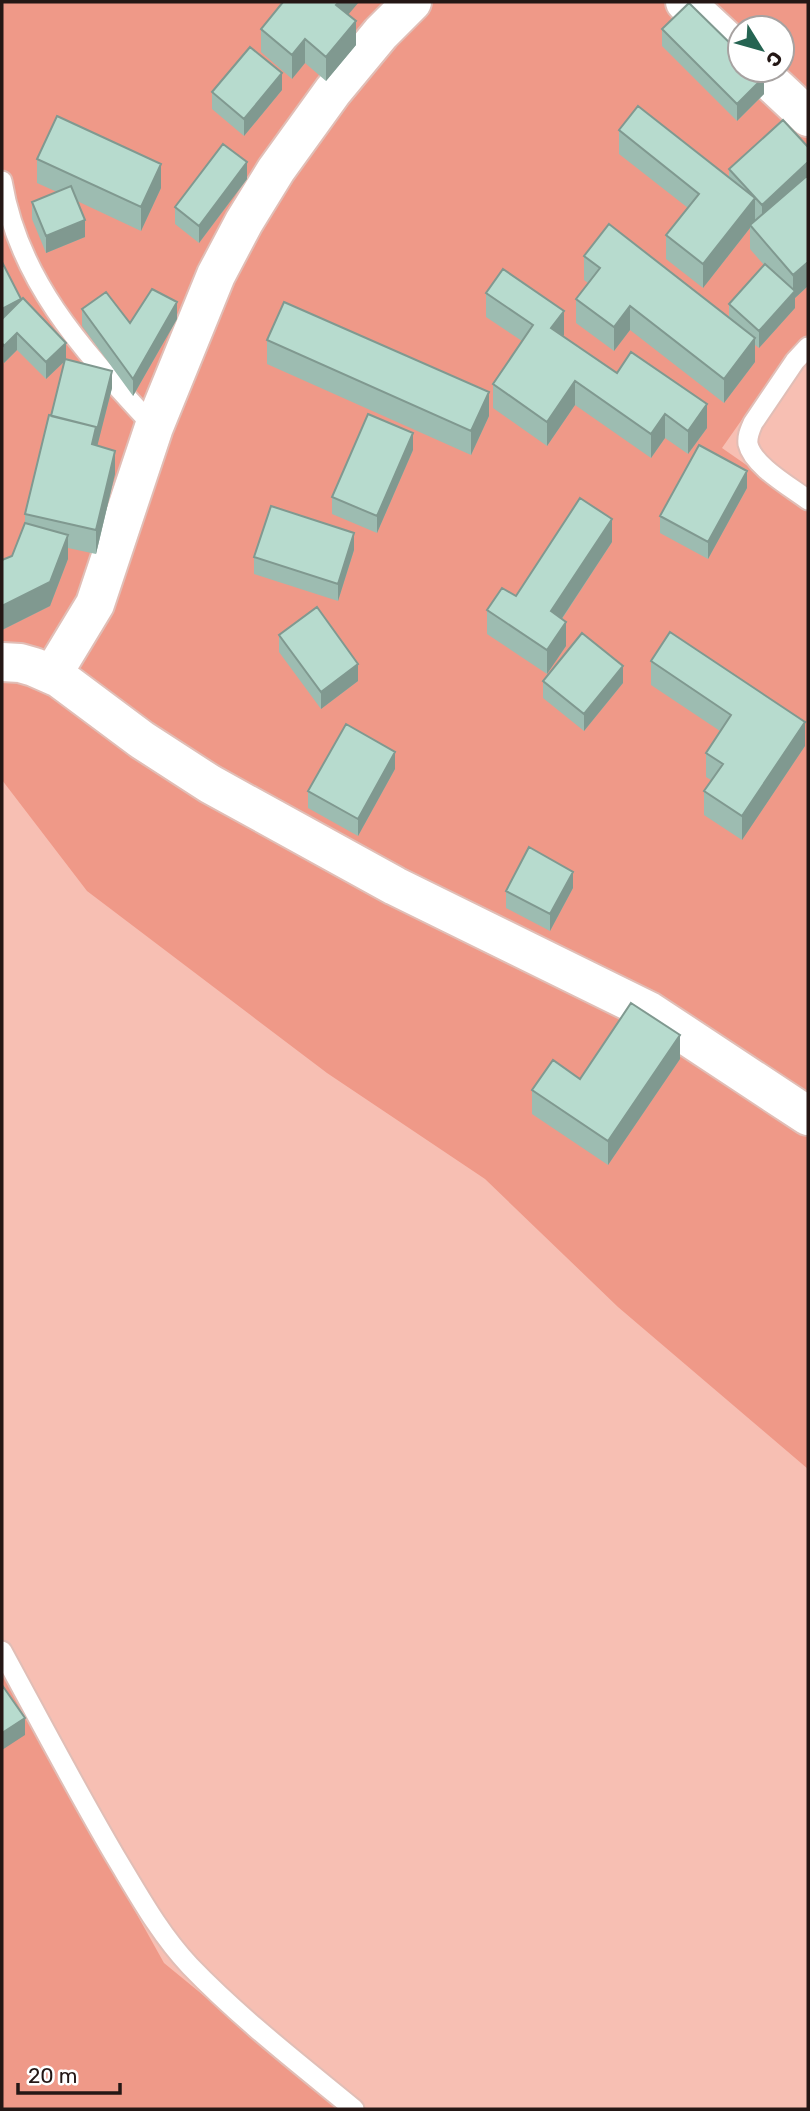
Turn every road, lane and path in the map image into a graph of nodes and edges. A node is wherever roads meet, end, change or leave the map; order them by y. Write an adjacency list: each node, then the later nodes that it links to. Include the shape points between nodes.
1 (412, 2): 8 (street, via 333,91 244,222 216,275)
2 (685, 2): 3 (street)
3 (726, 40)
4 (773, 84): 5 (street)
5 (808, 117)
6 (2, 181): 8 (lane, via 21,250 43,292 76,341)
7 (808, 347): 9 (lane, via 748,433 748,443 764,467)
8 (154, 428): 11 (street, via 95,604)
9 (808, 500)
10 (2, 662): 11 (street, via 20,663)
11 (52, 675): 12 (street, via 211,783 394,886 649,1011)
12 (808, 1116)
13 (2, 1651): 14 (lane, via 150,1916 189,1965 257,2029)
14 (354, 2109)

